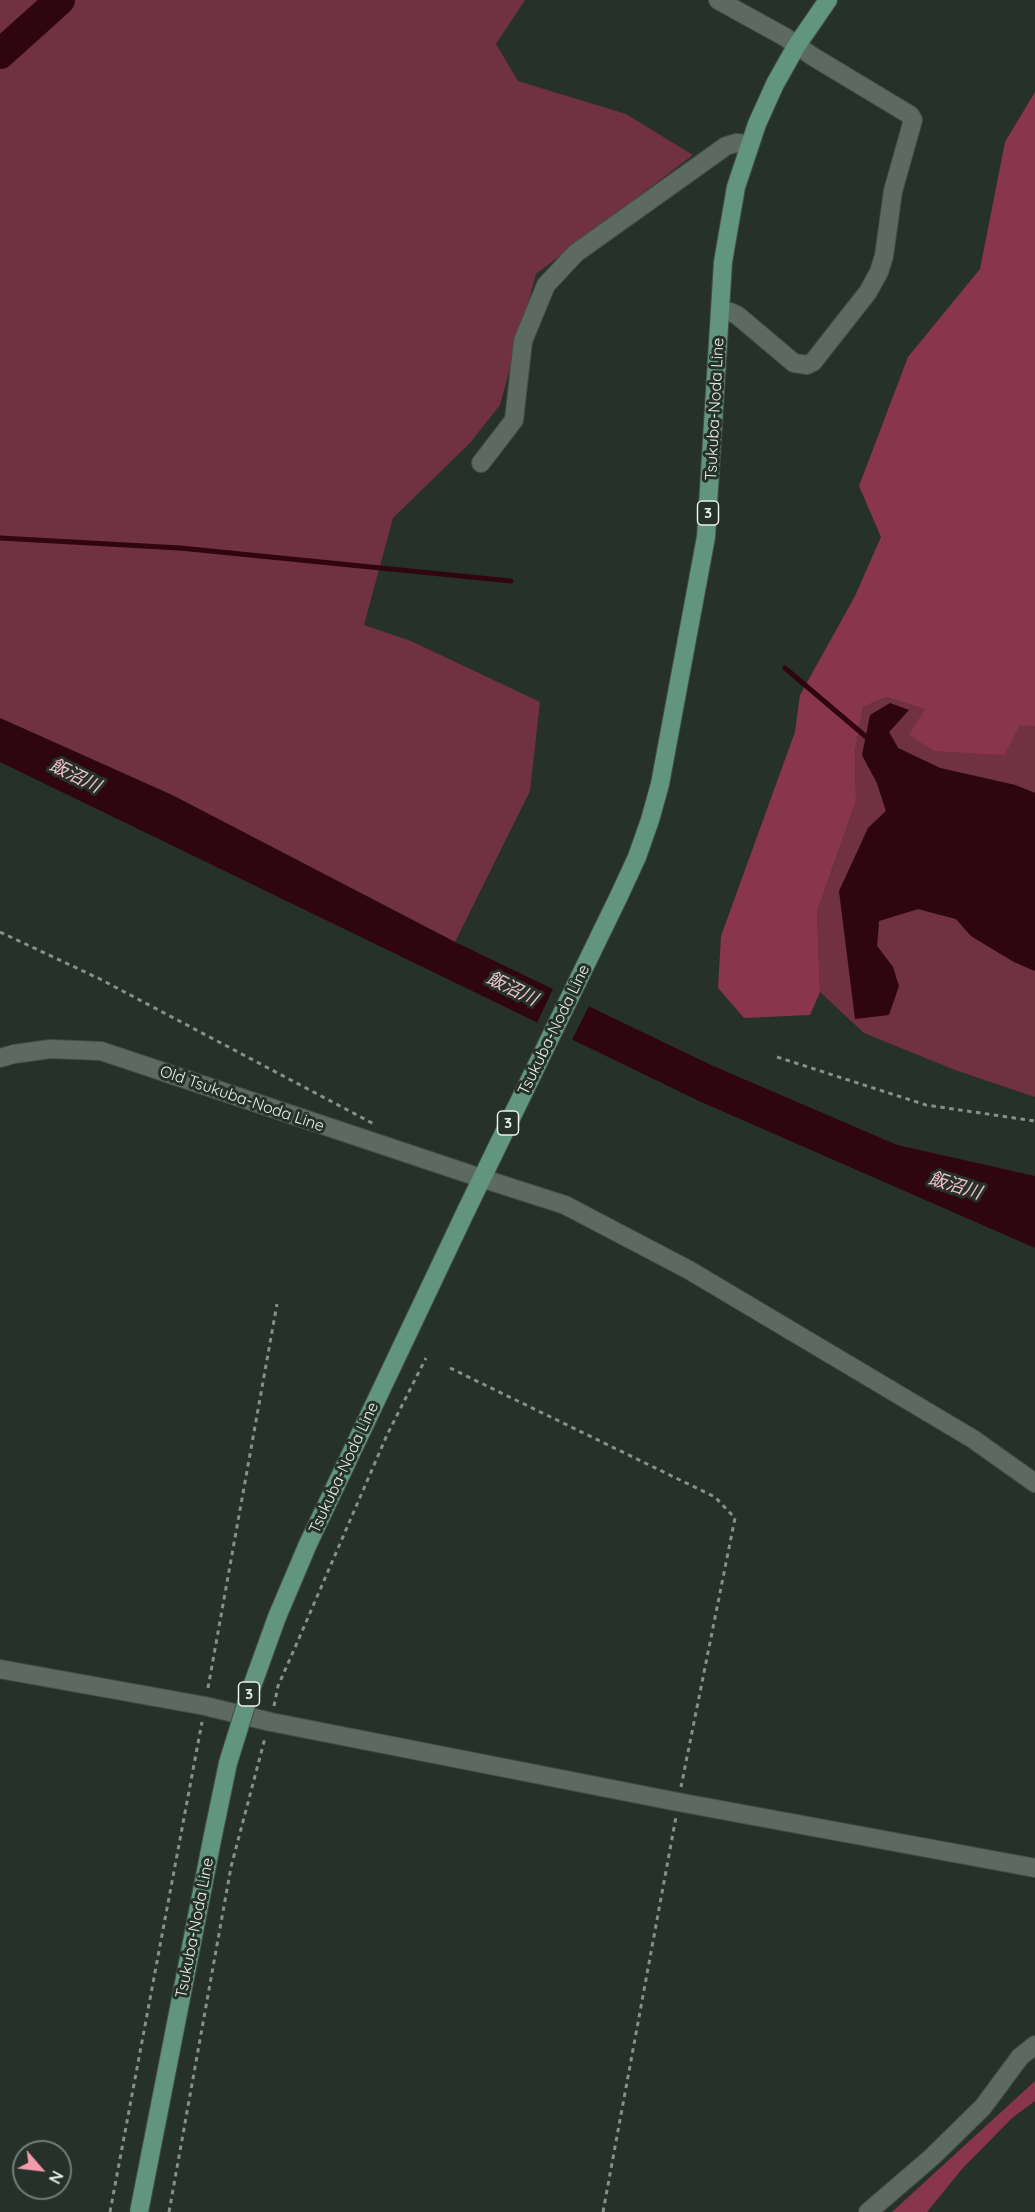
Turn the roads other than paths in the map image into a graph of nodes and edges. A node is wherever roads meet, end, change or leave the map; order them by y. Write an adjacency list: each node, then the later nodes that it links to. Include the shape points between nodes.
1 (718, 0): 3 (street)
2 (828, 0): 3 (main road, Tsukuba-Noda Line / 3)
3 (797, 45): 4 (main road, Tsukuba-Noda Line / 3); 5 (street, via 913,120 893,191 881,264 868,292 807,365 794,363 737,315)
4 (749, 144): 5 (main road, Tsukuba-Noda Line / 3, via 729,222); 6 (street, via 726,146 576,254 546,285 523,341 514,420)
5 (720, 311): 8 (main road, Tsukuba-Noda Line / 3, via 706,537 660,784 637,856)
6 (482, 463)
7 (0, 1058): 8 (street, Old Tsukuba-Noda Line, via 50,1050 101,1051)
8 (480, 1178): 9 (street, Old Tsukuba-Noda Line, via 565,1205 689,1269); 15 (main road, Tsukuba-Noda Line / 3, bridge, via 308,1544 251,1689 228,1763)
9 (974, 1439): 10 (street); 11 (street)
10 (1035, 1468)
11 (1035, 1483)
12 (0, 1669): 13 (street)
13 (1035, 1868)
14 (1035, 2045): 16 (street, via 1020,2057 983,2107)
15 (139, 2212)
16 (868, 2212)

